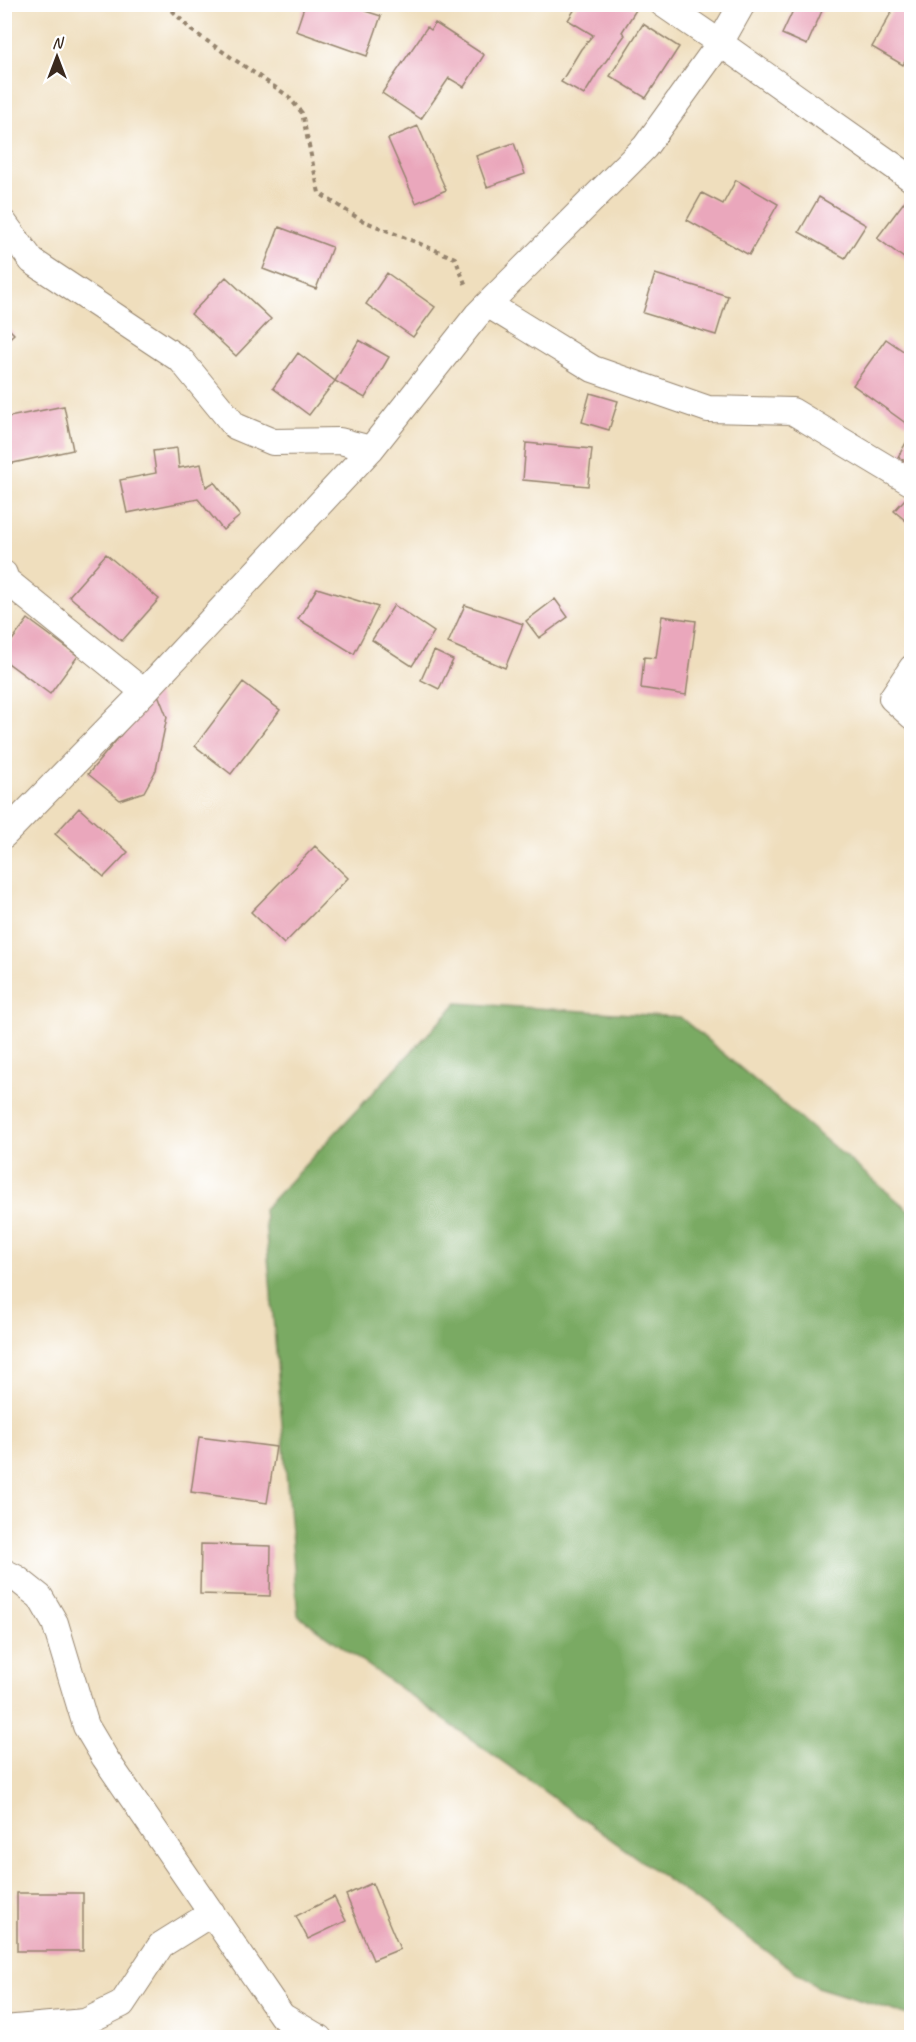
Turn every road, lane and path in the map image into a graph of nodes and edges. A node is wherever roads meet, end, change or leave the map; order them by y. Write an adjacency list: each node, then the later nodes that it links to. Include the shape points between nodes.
1 (166, 4): 7 (path, via 192,30 288,96 302,113 320,193 361,220 455,258)
2 (663, 4): 4 (street)
3 (742, 4): 4 (street)
4 (720, 43): 5 (street); 7 (street, via 645,147)
5 (912, 179)
6 (4, 223): 8 (street, via 32,261 181,360 235,426 273,442 340,441)
7 (483, 310): 8 (street); 9 (street, via 593,369 708,409 792,411)
8 (371, 449): 12 (street)
9 (912, 483)
10 (4, 574): 12 (street, via 6,580)
11 (912, 668): 13 (street, via 892,698)
12 (144, 692): 14 (street)
13 (912, 716)
14 (4, 835)
15 (4, 1572): 16 (street, via 40,1597 54,1623 86,1726)
16 (212, 1913): 17 (street, via 161,1945 122,2004 85,2022); 18 (street, via 282,2016)
17 (4, 2029)
18 (319, 2037)

